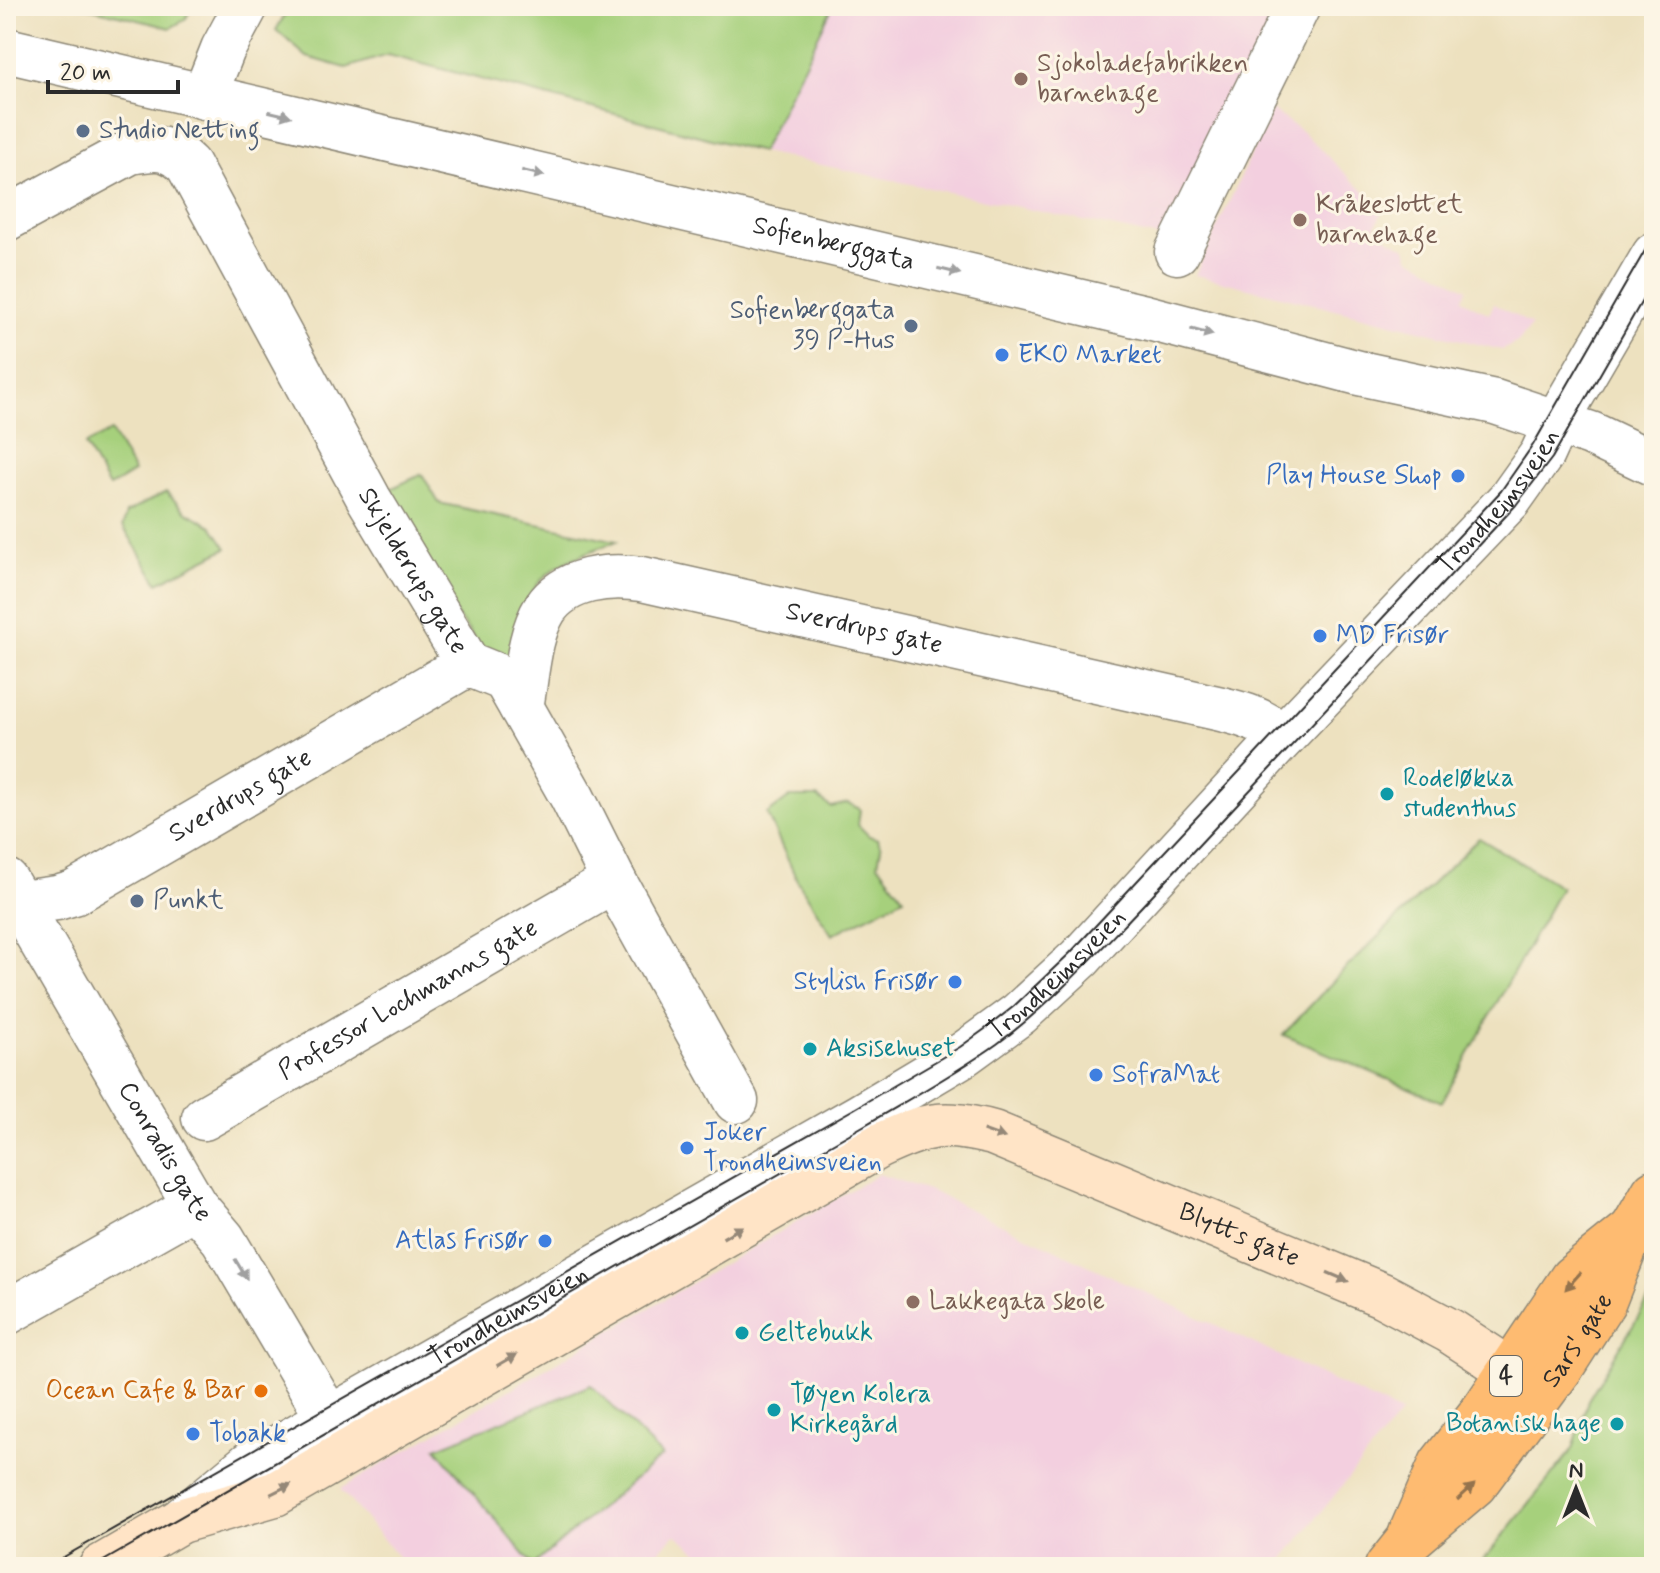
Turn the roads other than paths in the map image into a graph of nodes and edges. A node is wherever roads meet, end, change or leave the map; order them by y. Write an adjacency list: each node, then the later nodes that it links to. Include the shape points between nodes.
1 (246, 6): 4 (street)
2 (1298, 6): 6 (street)
3 (6, 50): 4 (street, Sofienberggata)
4 (204, 97): 8 (street, Sofienberggata, one-way to 8, via 1145,317)
5 (6, 219): 10 (street, Skjelderups gate, via 130,152 174,151 188,165 369,499)
6 (1177, 252)
7 (1654, 255): 8 (street, Trondheimsveien)
8 (1557, 421): 9 (street, Sofienberggata); 12 (street, Trondheimsveien, via 1542,454 1510,499)
9 (1654, 464)
10 (468, 664): 11 (street, Skjelderups gate, via 505,679); 14 (street, Sverdrups gate, via 74,893 57,898)
11 (521, 707): 12 (street, Sverdrups gate, via 545,608 565,590 616,575 1216,708 1246,716); 13 (street, Skjelderups gate)
12 (1283, 737): 22 (street, Trondheimsveien, via 1080,958 1019,1014 964,1054)
13 (614, 881): 15 (street, Skjelderups gate); 16 (street, Professor Lochmanns gate)
14 (10, 896): 19 (street, Conradis gate)
15 (736, 1101)
16 (204, 1118)
17 (918, 1128): 21 (street, Blytts gate, one-way to 21, via 944,1124 993,1133 1382,1295); 23 (street, Trondheimsveien, one-way to 17, via 275,1494)
18 (1654, 1192): 21 (main road, Sars' gate / 4, via 1632,1230 1572,1278)
19 (195, 1206): 20 (street); 22 (street, Conradis gate, one-way to 22, via 223,1239)
20 (6, 1313)
21 (1527, 1381): 24 (main road, Sars' gate / 4, via 1485,1408 1441,1464)
22 (330, 1420): 23 (street, Trondheimsveien, via 249,1464)
23 (180, 1521): 25 (street, Trondheimsveien)
24 (1397, 1555)
25 (101, 1567)

